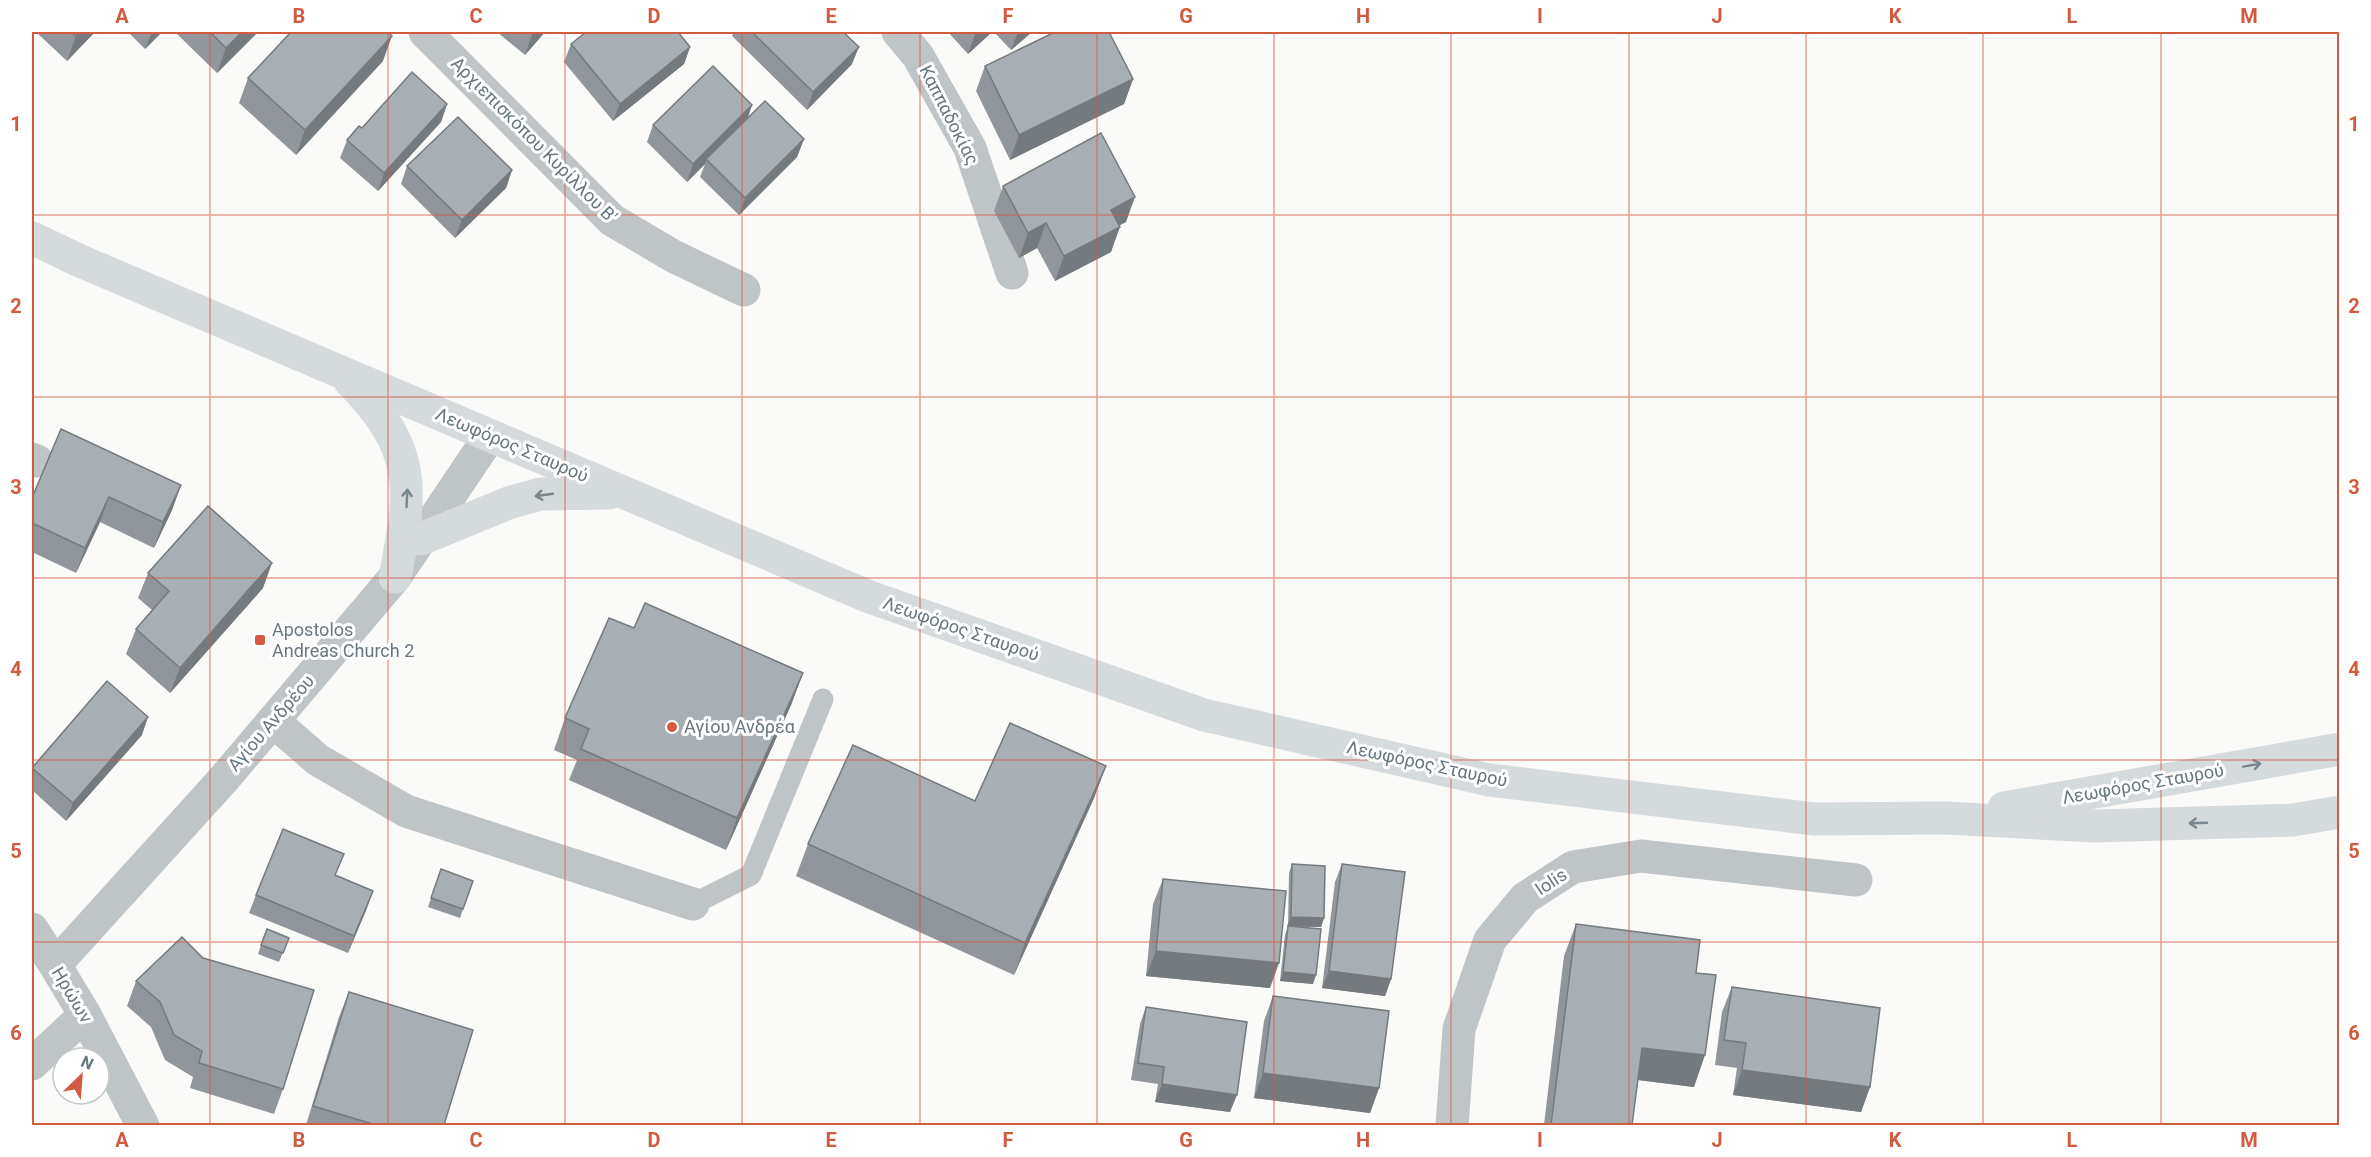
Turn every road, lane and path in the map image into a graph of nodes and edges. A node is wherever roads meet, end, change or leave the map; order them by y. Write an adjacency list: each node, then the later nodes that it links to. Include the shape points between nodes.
1 (425, 32): 5 (street, Αρχιεπισκόπου Κυρίλλου Β', via 612,220 673,256)
2 (898, 32): 4 (street, Καππαδοκίας, via 918,56 970,148)
3 (32, 238): 6 (main road, Λεωφόρος Σταυρού)
4 (1012, 273)
5 (744, 290)
6 (343, 374): 7 (main road, Λεωφόρος Σταυρού); 10 (main road, one-way to 6, via 408,489 401,456 374,405)
7 (490, 436): 8 (main road, Λεωφόρος Σταυρού); 9 (street, Αγίου Ανδρέου)
8 (623, 493): 9 (main road, one-way to 9, via 541,494 511,502); 15 (main road, Λεωφόρος Σταυρού, via 867,596 1204,715 1489,780 1814,819)
9 (421, 539): 10 (street, Αγίου Ανδρέου)
10 (396, 577): 12 (street, Αγίου Ανδρέου)
11 (823, 699): 17 (lane, via 751,875)
12 (273, 722): 17 (street, via 318,760 406,811); 19 (street, Αγίου Ανδρέου)
13 (2340, 749): 15 (main road, Λεωφόρος Σταυρού, one-way to 13)
14 (2340, 812): 15 (main road, Λεωφόρος Σταυρού, one-way to 15, via 2293,820 2095,826)
15 (1946, 818)
16 (1856, 880): 23 (street, Iolis, via 1641,856 1573,867 1525,898 1490,940 1459,1029)
17 (693, 904)
18 (32, 929): 19 (street, Ηρώων)
19 (55, 965): 20 (street, Ηρώων)
20 (85, 1015): 21 (street); 22 (street, Ηρώων)
21 (32, 1064)
22 (143, 1125)
23 (1452, 1125)

